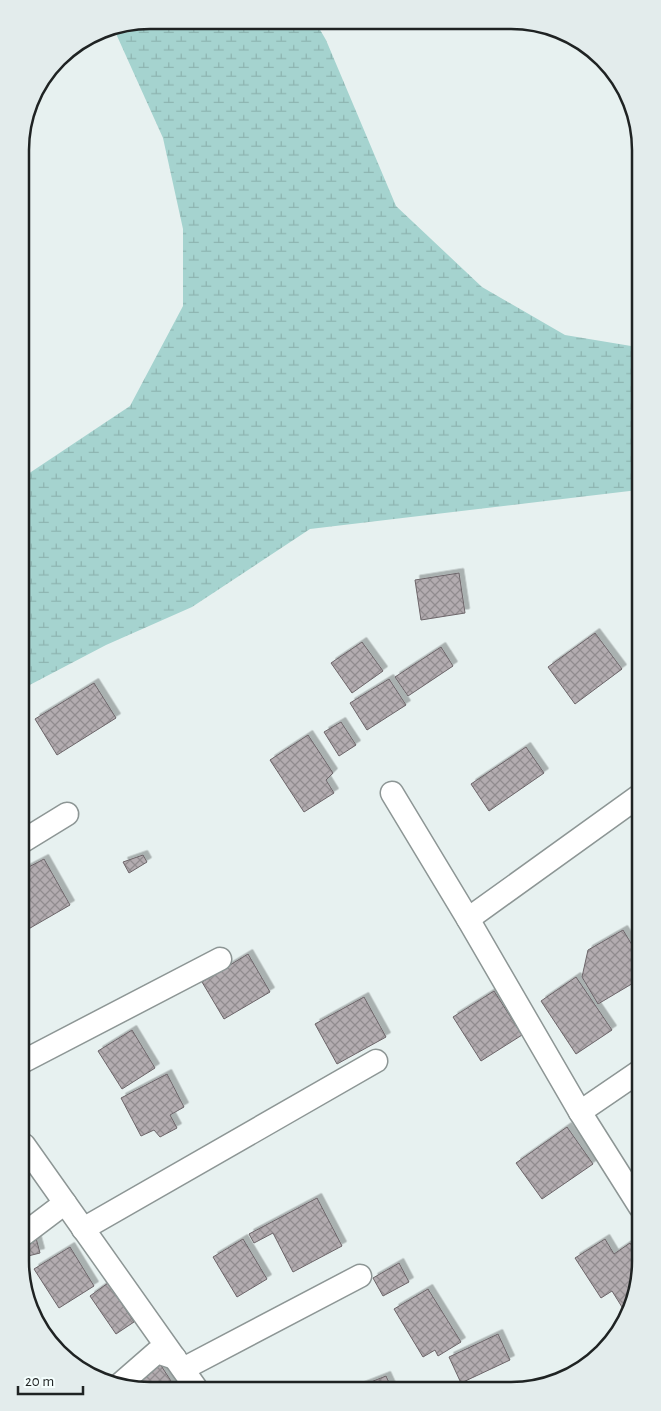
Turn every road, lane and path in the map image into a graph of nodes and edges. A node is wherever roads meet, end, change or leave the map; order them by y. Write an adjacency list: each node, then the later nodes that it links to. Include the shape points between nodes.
1 (392, 793): 5 (street)
2 (632, 801): 5 (street)
3 (67, 814): 4 (street)
4 (29, 837)
5 (468, 919): 10 (street)
6 (220, 959): 7 (street)
7 (29, 1058)
8 (376, 1061): 14 (street)
9 (632, 1076): 10 (street)
10 (580, 1112): 12 (street)
11 (29, 1152): 13 (street)
12 (632, 1194)
13 (65, 1203): 14 (street); 15 (street)
14 (83, 1229): 17 (street)
15 (29, 1230)
16 (360, 1276): 17 (street)
17 (179, 1363): 18 (street, via 157,1352); 19 (street)
18 (125, 1380)
19 (192, 1382)

